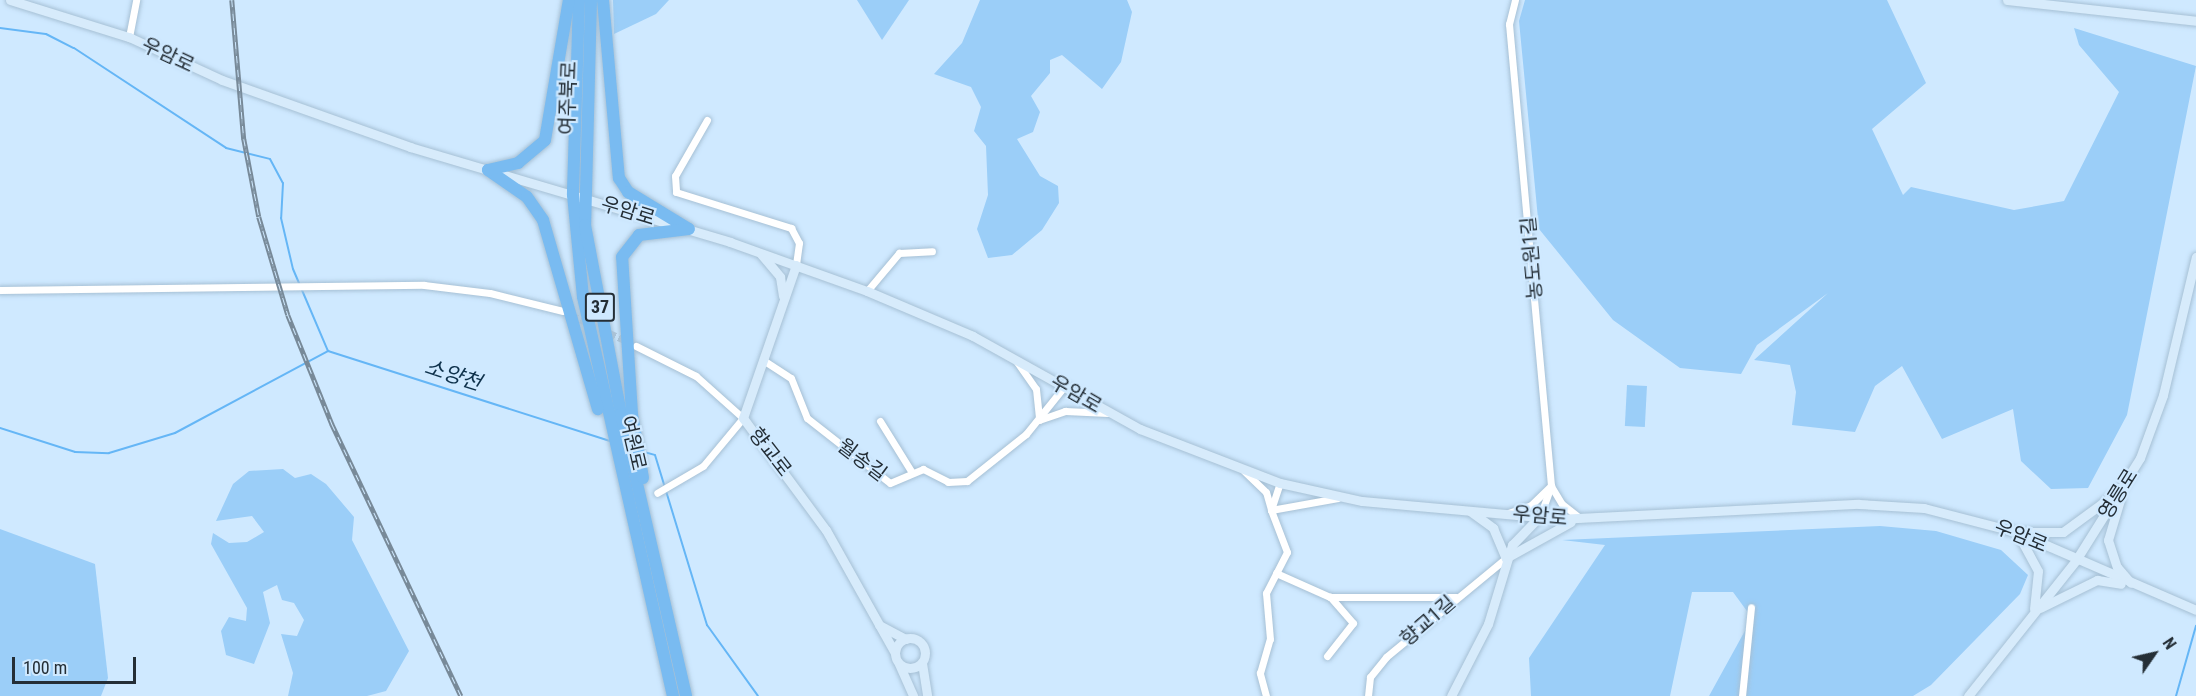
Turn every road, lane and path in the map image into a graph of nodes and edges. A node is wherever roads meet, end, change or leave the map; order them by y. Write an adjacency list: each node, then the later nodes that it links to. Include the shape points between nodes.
1 (10, 0): 10 (main road, 우암로)
2 (136, 0): 10 (street)
3 (569, 0): 12 (highway, via 545,140 518,163)
4 (579, 0): 13 (highway, 여주북로 / 37)
5 (591, 0): 14 (highway, 여주북로 / 37)
6 (603, 0): 15 (highway, via 619,178 628,192)
7 (1515, 0): 38 (street, 농도원1길, via 1509,24)
8 (2007, 0): 9 (main road)
9 (2196, 21)
10 (129, 37): 12 (main road, 우암로, via 222,80)
11 (707, 120): 19 (street, via 675,176 676,192 792,228 799,243)
12 (488, 170): 13 (main road, 우암로); 28 (highway, via 527,197 543,220)
13 (573, 195): 14 (main road, 우암로); 28 (highway, 여원로 / 37, via 583,297)
14 (586, 198): 15 (main road, 우암로); 30 (highway, 여원로 / 37, via 585,225)
15 (689, 229): 17 (main road, 우암로); 30 (highway, via 646,232 624,250)
16 (932, 250): 21 (street, via 899,254)
17 (759, 252): 19 (main road, 우암로); 22 (main road, via 780,277)
18 (2196, 256): 37 (main road, 영릉로, via 2163,395)
19 (796, 265): 21 (main road, 우암로); 22 (main road, 향교로)
20 (0, 290): 23 (street, via 286,283 444,287)
21 (867, 291): 25 (main road, 우암로)
22 (782, 302): 26 (main road, 향교로)
23 (563, 311)
24 (636, 346): 31 (street, via 686,370)
25 (1013, 357): 27 (main road, 우암로); 32 (street, via 1036,389)
26 (763, 360): 31 (main road, 향교로); 35 (street, 월송길, via 791,378 807,417 890,483)
27 (1063, 388): 29 (main road, 우암로); 32 (street, 월송길)
28 (602, 410): 62 (highway, 여원로)
29 (1109, 413): 32 (street, via 1065,411); 34 (main road, 우암로)
30 (626, 414): 63 (highway, 여원로 / 37, via 640,496)
31 (743, 418): 39 (street, via 696,471); 56 (main road, 향교로, via 821,522)
32 (1039, 420): 35 (street, 월송길, via 967,480 958,483 929,470)
33 (880, 421): 35 (street)
34 (1243, 469): 36 (main road, 우암로); 42 (street, via 1266,492)
35 (911, 471)
36 (1280, 483): 40 (main road, 우암로); 42 (street)
37 (2126, 484): 46 (main road, via 2063,532); 48 (main road, 영릉로); 50 (main road, via 2108,540 2117,567)
38 (1551, 486): 43 (street, via 1531,505); 44 (street, 농도원1길); 45 (street, via 1562,504)
39 (657, 493)
40 (1338, 498): 41 (main road, 우암로); 42 (street)
41 (1468, 509): 43 (main road, 우암로); 47 (main road, via 1492,528)
42 (1271, 510): 49 (street, via 1287,543)
43 (1508, 513): 44 (main road, 우암로)
44 (1540, 516): 45 (main road, 우암로); 47 (main road, 향교1길, via 1520,533)
45 (1581, 519): 46 (main road, 우암로, via 1891,505 1957,514); 47 (main road, via 1536,536)
46 (2016, 532): 48 (main road, 우암로); 55 (main road, via 2038,571)
47 (1506, 558): 52 (street, 향교1길); 68 (main road, 향교1길, via 1488,624)
48 (2076, 560): 50 (main road, 우암로); 55 (main road, 영릉로)
49 (1276, 573): 51 (street); 66 (street, via 1266,593 1270,639 1260,673)
50 (2133, 586): 54 (main road, 우암로); 55 (main road, via 2097,580)
51 (1330, 597): 52 (street); 59 (street, via 1353,623)
52 (1456, 597): 67 (street, 향교1길, via 1375,669)
53 (1751, 607): 69 (street)
54 (2196, 610)
55 (2033, 613): 70 (main road, 영릉로)
56 (878, 625): 57 (main road); 58 (main road, 향교로)
57 (906, 639): 58 (main road); 60 (main road, via 922,645)
58 (895, 653): 61 (main road)
59 (1327, 656)
60 (922, 663): 61 (main road, via 911,668); 65 (main road)
61 (899, 664): 64 (main road)
62 (673, 696)
63 (686, 696)
64 (913, 696)
65 (927, 696)
66 (1266, 696)
67 (1368, 696)
68 (1451, 696)
69 (1742, 696)
70 (1968, 696)

